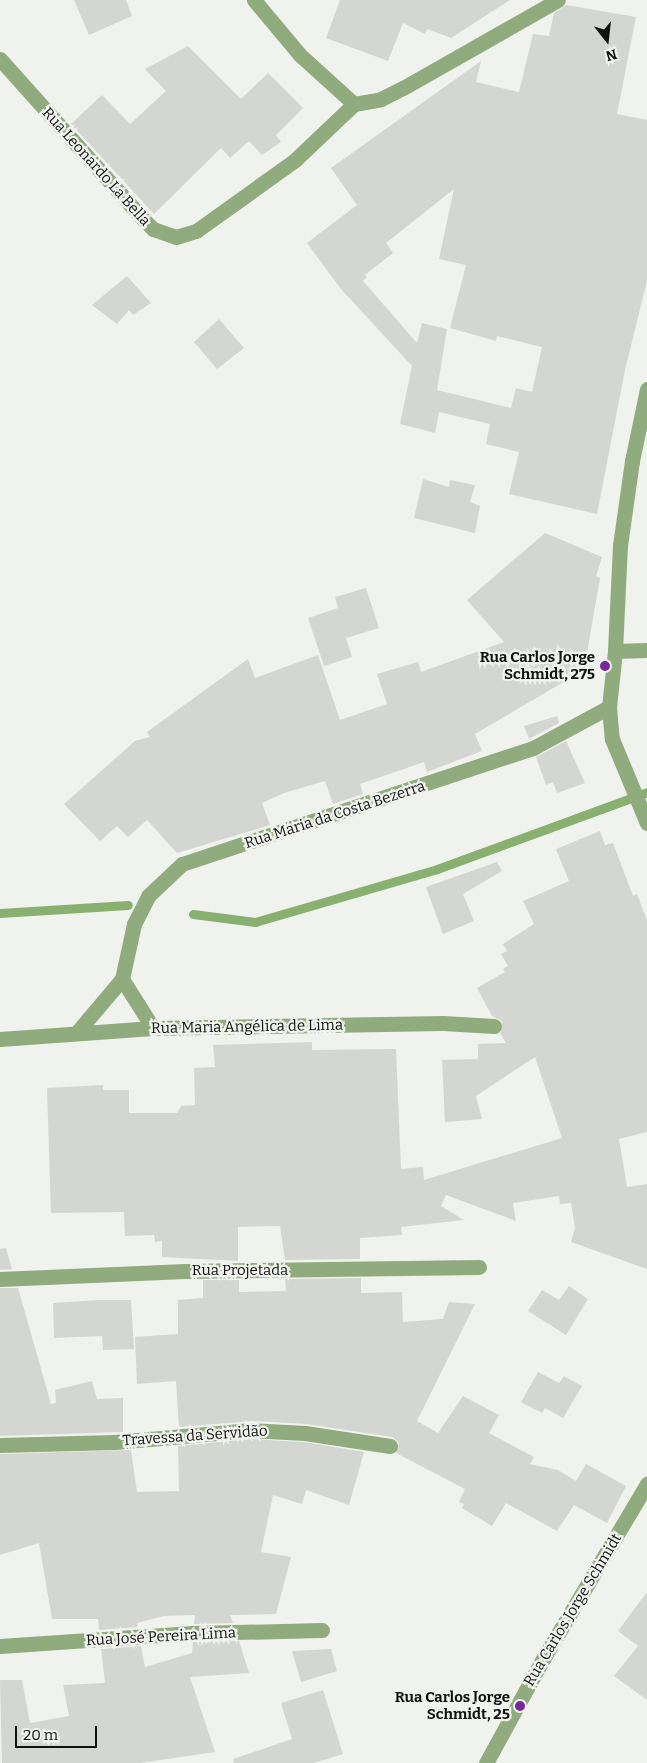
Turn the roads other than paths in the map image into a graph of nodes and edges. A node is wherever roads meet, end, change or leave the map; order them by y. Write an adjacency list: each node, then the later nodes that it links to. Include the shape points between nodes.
1 (254, 0): 4 (street, via 300,55)
2 (558, 0): 4 (street, via 404,88 380,99)
3 (0, 59): 4 (street, Rua Leonardo La Bella, via 153,230 176,237 196,231 294,160)
4 (354, 104)
5 (647, 389): 7 (street, via 632,461 620,545)
6 (647, 650): 7 (street)
7 (615, 651): 8 (street)
8 (609, 707): 9 (street, via 612,739); 10 (street, Rua Maria da Costa Bezerra, via 533,748 182,864 156,887 140,912 129,938)
9 (647, 823)
10 (122, 979): 12 (street); 13 (street)
11 (494, 1026): 12 (street, Rua Maria Angélica de Lima, via 443,1023)
12 (152, 1028): 13 (street, Rua Maria Angélica de Lima)
13 (78, 1031): 14 (street, Rua Maria Angélica de Lima)
14 (0, 1039)
15 (479, 1267): 16 (street, Rua Projetada, via 185,1271)
16 (0, 1279)
17 (0, 1445): 18 (street, Travessa da Servidão, via 115,1442 258,1430 305,1433)
18 (390, 1446)
19 (647, 1484): 22 (street, Rua Carlos Jorge Schmidt, via 543,1659)
20 (322, 1630): 21 (street, Rua José Pereira Lima, via 194,1633)
21 (0, 1646)
22 (486, 1763)

